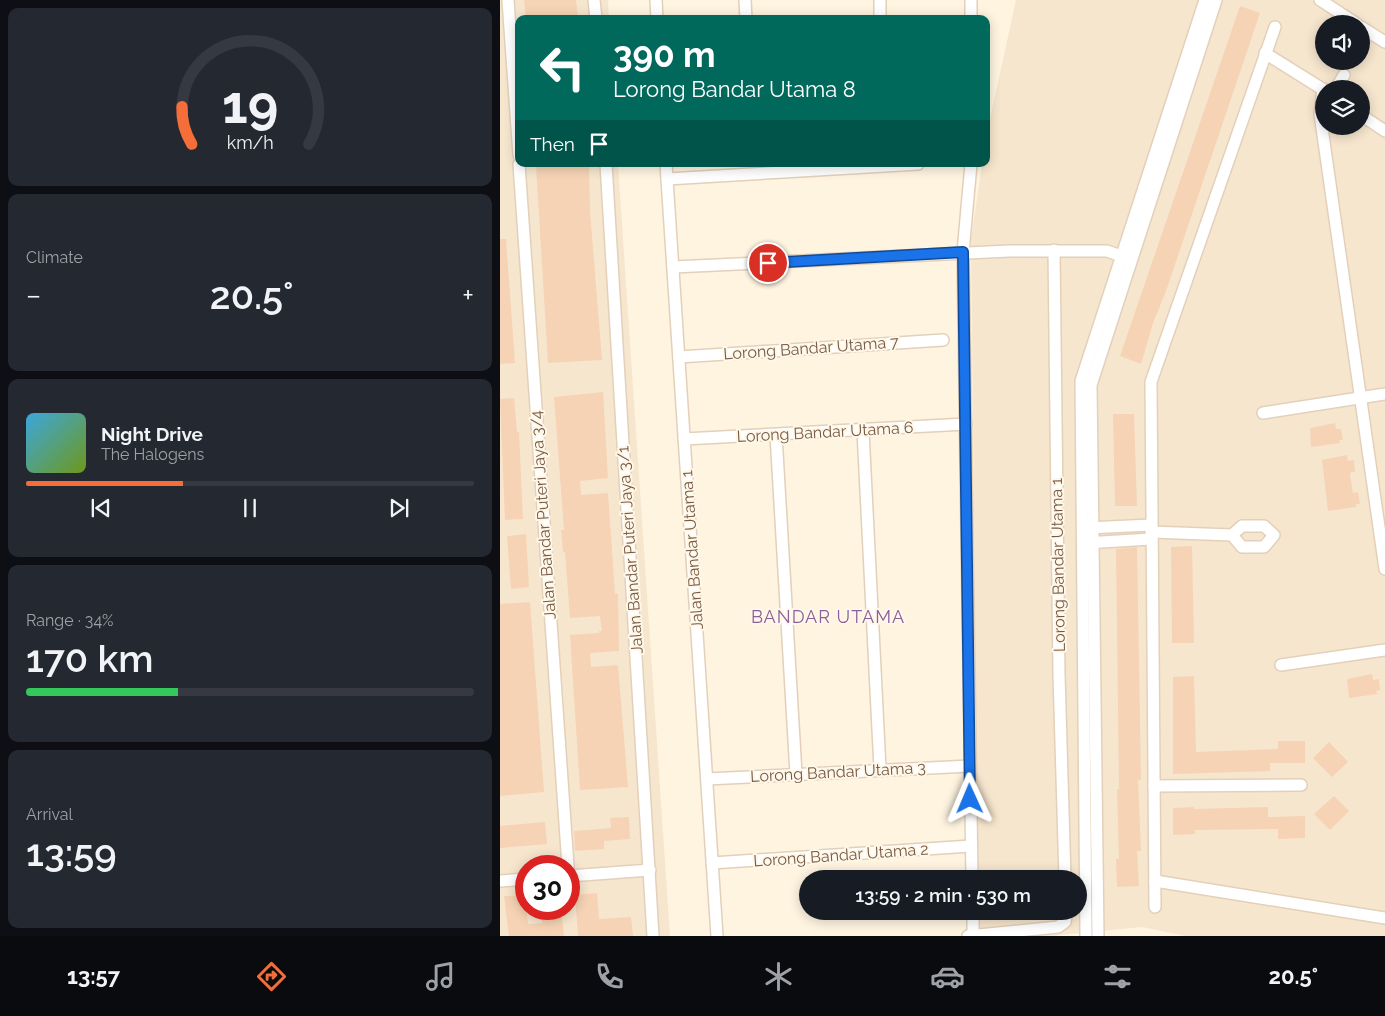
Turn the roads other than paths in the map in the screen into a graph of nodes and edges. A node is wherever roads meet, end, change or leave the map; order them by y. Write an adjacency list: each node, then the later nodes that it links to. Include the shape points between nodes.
1 (508, 0): 23 (street)
2 (594, 0): 10 (street)
3 (656, 0): 11 (street)
4 (745, 0): 12 (street)
5 (880, 0): 13 (street)
6 (970, 0): 14 (street)
7 (1205, 0): 36 (street)
8 (1216, 0): 36 (street)
9 (1320, 0): 15 (street)
10 (596, 15)
11 (657, 15)
12 (746, 15)
13 (880, 15)
14 (971, 15)
15 (1343, 15)
16 (1275, 27): 19 (street)
17 (1370, 33): 18 (street)
18 (1385, 42)
19 (1264, 53): 22 (street); 48 (street, via 1151,382)
20 (1344, 75): 21 (street)
21 (1341, 80)
22 (1315, 85)
23 (515, 99)
24 (1370, 121): 25 (street)
25 (1385, 131)
26 (1323, 135): 41 (street)
27 (519, 167): 61 (street, Jalan Bandar Puteri Jaya 3/4)
28 (606, 167): 63 (street, Jalan Bandar Puteri Jaya 3/1)
29 (666, 167): 33 (street, Jalan Bandar Utama 1)
30 (822, 167): 32 (street)
31 (970, 167): 35 (street)
32 (755, 169): 33 (street)
33 (667, 179): 37 (street, Jalan Bandar Utama 1)
34 (1054, 250): 35 (street); 36 (street, via 1106,251); 65 (street, Lorong Bandar Utama 1, via 1059,675)
35 (963, 252): 37 (street); 43 (street)
36 (1126, 257): 47 (street, via 1091,385)
37 (673, 267): 39 (street, Jalan Bandar Utama 1)
38 (943, 340): 39 (street, Lorong Bandar Utama 7)
39 (679, 357): 46 (street, Jalan Bandar Utama 1)
40 (1385, 394): 41 (street)
41 (1361, 398): 42 (street); 51 (street)
42 (1263, 413)
43 (966, 424): 44 (street, Lorong Bandar Utama 6); 54 (street)
44 (863, 431): 45 (street, Lorong Bandar Utama 6); 55 (street)
45 (776, 435): 46 (street, Lorong Bandar Utama 6); 56 (street)
46 (684, 439): 57 (street, Jalan Bandar Utama 1)
47 (1088, 528): 48 (street); 50 (street)
48 (1151, 532): 49 (street); 50 (street); 59 (street)
49 (1232, 535)
50 (1087, 543): 78 (street); 79 (street)
51 (1385, 569)
52 (1385, 650): 53 (street)
53 (1281, 665)
54 (970, 766): 55 (street, Lorong Bandar Utama 3); 60 (street)
55 (880, 770): 56 (street, Lorong Bandar Utama 3)
56 (796, 774): 57 (street, Lorong Bandar Utama 3)
57 (707, 779): 62 (street, Jalan Bandar Utama 1)
58 (1301, 784): 59 (street)
59 (1154, 786): 69 (street)
60 (971, 846): 62 (street, Lorong Bandar Utama 2); 64 (street)
61 (567, 855)
62 (712, 864): 75 (street, Jalan Bandar Utama 1)
63 (650, 870): 66 (street); 74 (street, Jalan Bandar Puteri Jaya 3/1)
64 (972, 870)
65 (1066, 870)
66 (580, 875)
67 (515, 880): 68 (street)
68 (500, 881)
69 (1154, 881): 70 (street); 71 (street)
70 (1155, 906)
71 (1385, 918)
72 (973, 920): 77 (street)
73 (1065, 920): 77 (street, via 1058,927)
74 (653, 936)
75 (717, 936)
76 (968, 936): 77 (street)
77 (973, 936)
78 (1086, 936)
79 (1098, 936)

